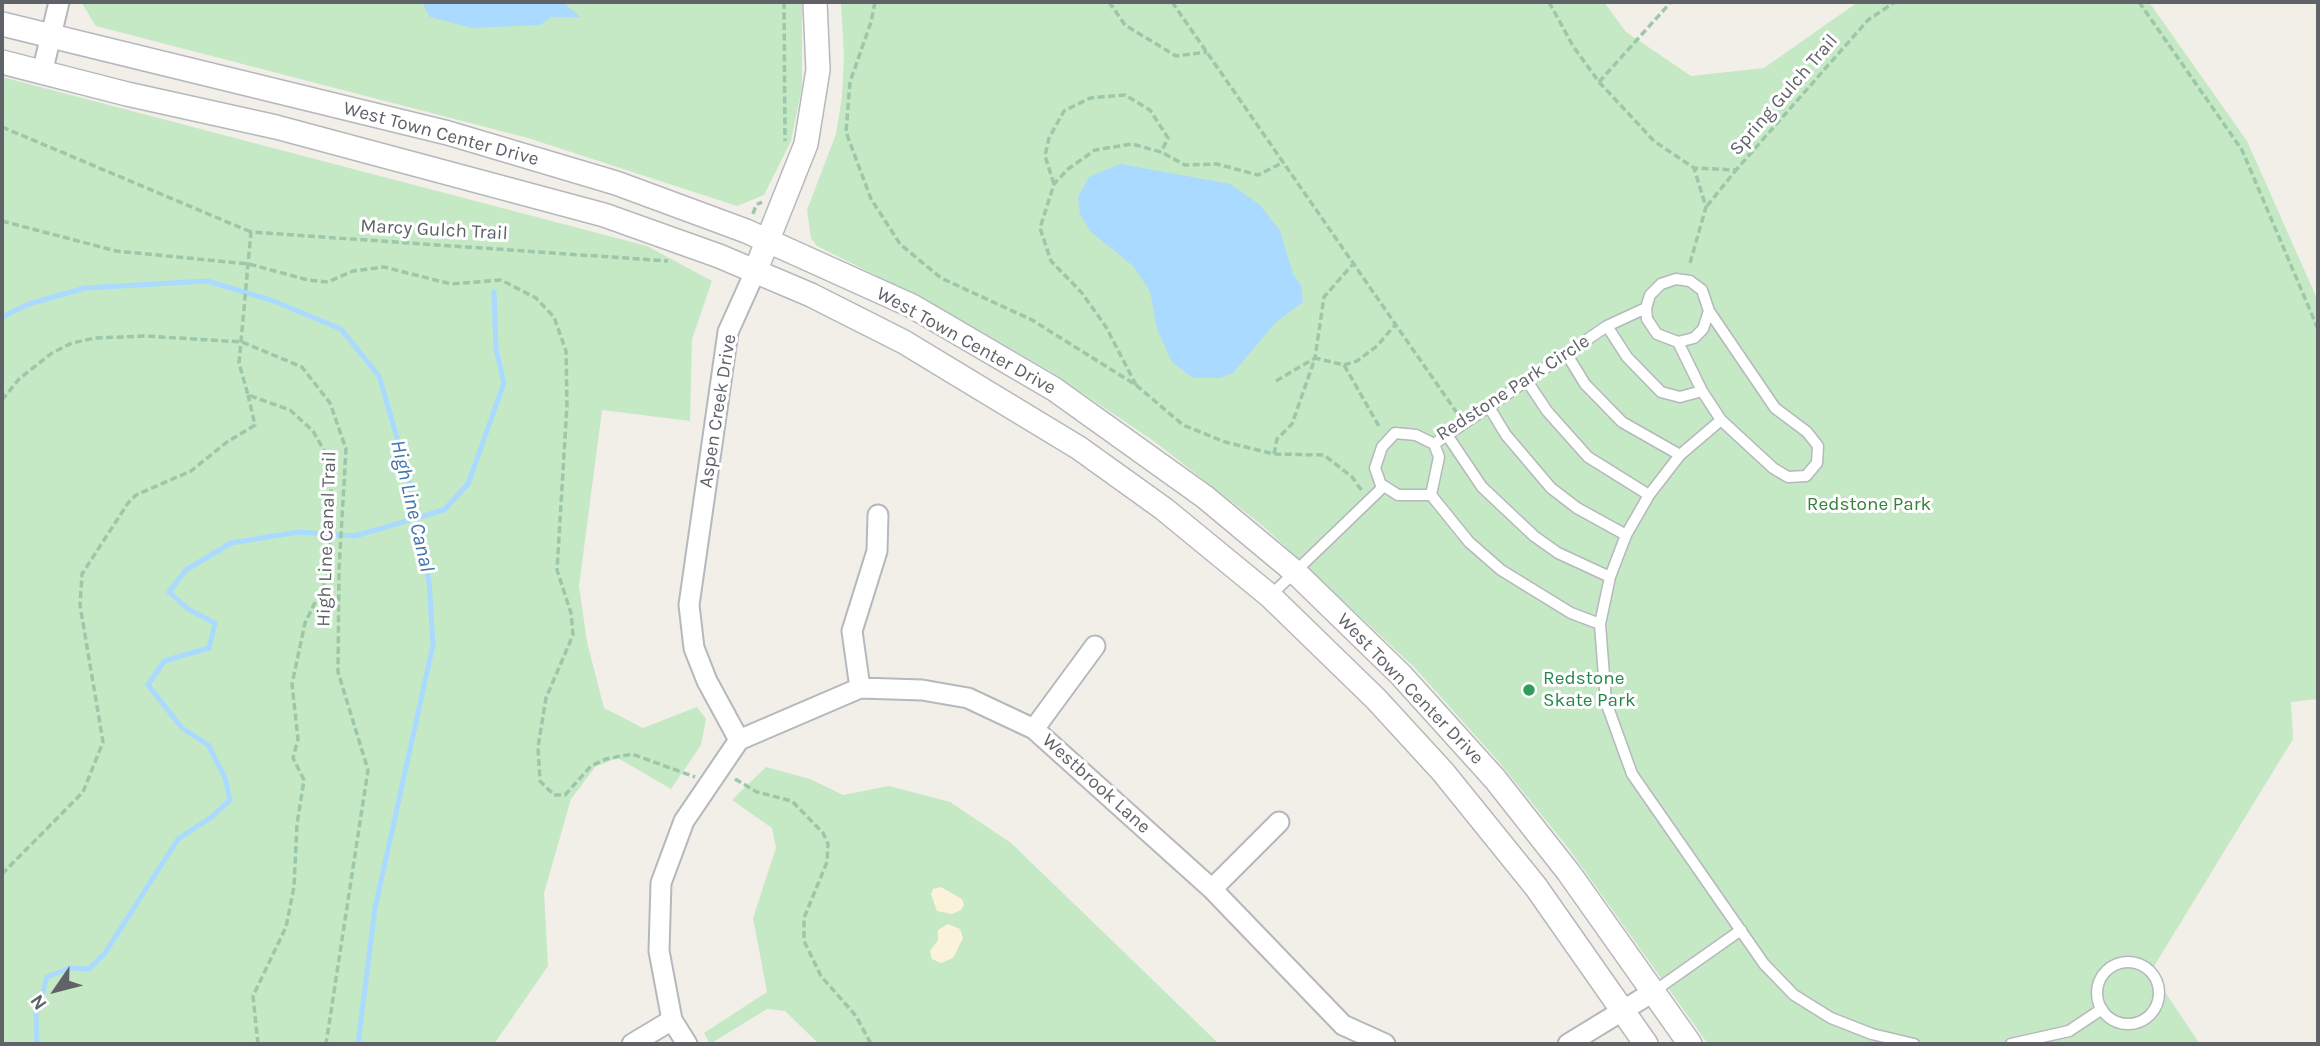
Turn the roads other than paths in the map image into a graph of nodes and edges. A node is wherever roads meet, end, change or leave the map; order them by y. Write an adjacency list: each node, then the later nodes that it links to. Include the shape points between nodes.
1 (59, 2): 4 (street)
2 (815, 2): 7 (street, Aspen Creek Drive, via 818,70 806,145)
3 (2, 24): 4 (street, West Town Center Drive)
4 (51, 37): 6 (street); 7 (street, West Town Center Drive, via 448,133 616,183)
5 (2, 62): 6 (street, West Town Center Drive)
6 (42, 73): 8 (street, West Town Center Drive, via 525,191 642,228)
7 (768, 241): 8 (street, Aspen Creek Drive); 26 (street, West Town Center Drive, via 912,306 1054,389 1205,496)
8 (755, 272): 28 (street, West Town Center Drive, via 904,342 1079,448 1164,509); 33 (street, Aspen Creek Drive, via 728,332 689,605 694,648)
9 (1646, 308): 10 (lane, Redstone Park Circle, via 1661,284 1676,279 1690,281 1702,290); 11 (lane, Redstone Park Circle); 12 (lane, via 1657,334)
10 (1709, 311): 12 (lane, via 1703,330); 17 (lane, Redstone Park Circle, via 1775,408 1818,446 1817,463 1807,476 1788,477)
11 (1607, 326): 13 (lane, Redstone Park Circle); 15 (lane, via 1627,357 1661,392 1680,397)
12 (1678, 342): 15 (lane)
13 (1566, 354): 14 (lane, Redstone Park Circle); 20 (lane, via 1585,384 1622,422)
14 (1527, 380): 16 (lane, Redstone Park Circle); 23 (lane, via 1547,411 1588,457)
15 (1702, 391): 17 (lane)
16 (1489, 407): 18 (lane, Redstone Park Circle); 25 (lane, via 1506,435 1551,488)
17 (1721, 420): 20 (lane)
18 (1447, 435): 19 (lane, Redstone Park Circle); 27 (lane, via 1482,487 1534,536 1558,553)
19 (1434, 444): 21 (lane, Redstone Park Circle, via 1416,435 1395,433 1382,447 1375,468); 22 (lane, via 1439,457)
20 (1680, 455): 23 (lane)
21 (1382, 488): 22 (lane, via 1398,495); 26 (lane)
22 (1431, 495): 29 (lane, via 1469,542 1501,570 1571,613)
23 (1648, 495): 25 (lane)
24 (878, 515): 31 (street, via 877,551 852,631)
25 (1626, 536): 27 (lane)
26 (1295, 572): 28 (lane); 37 (street, West Town Center Drive, via 1401,675 1495,779)
27 (1610, 577): 29 (lane)
28 (1270, 596): 39 (street, West Town Center Drive, via 1443,772 1536,887)
29 (1600, 624): 36 (lane, via 1606,702 1632,774)
30 (1095, 646): 32 (street)
31 (860, 688): 32 (street, Westbrook Lane, via 922,690 968,698); 33 (street, Westbrook Lane)
32 (1034, 729): 35 (street, Westbrook Lane)
33 (739, 740): 40 (street, via 684,821 661,883 659,951)
34 (1279, 822): 35 (street)
35 (1212, 889): 43 (street, Westbrook Lane, via 1343,1025)
36 (1741, 930): 37 (lane); 47 (lane, via 1764,964 1794,995 1831,1018)
37 (1653, 992): 39 (street); 46 (street, West Town Center Drive)
38 (2102, 1009): 38 (lane, via 2118,1023 2137,1023 2150,1016 2156,1007 2157,981 2151,971 2134,962 2113,966 2100,980 2097,992); 48 (lane, via 2069,1031)
39 (1623, 1011): 44 (street); 45 (street, West Town Center Drive)
40 (672, 1020): 41 (street); 42 (street)
41 (632, 1044)
42 (687, 1044)
43 (1385, 1044)
44 (1568, 1044)
45 (1646, 1044)
46 (1690, 1044)
47 (1914, 1044)
48 (2011, 1044)

